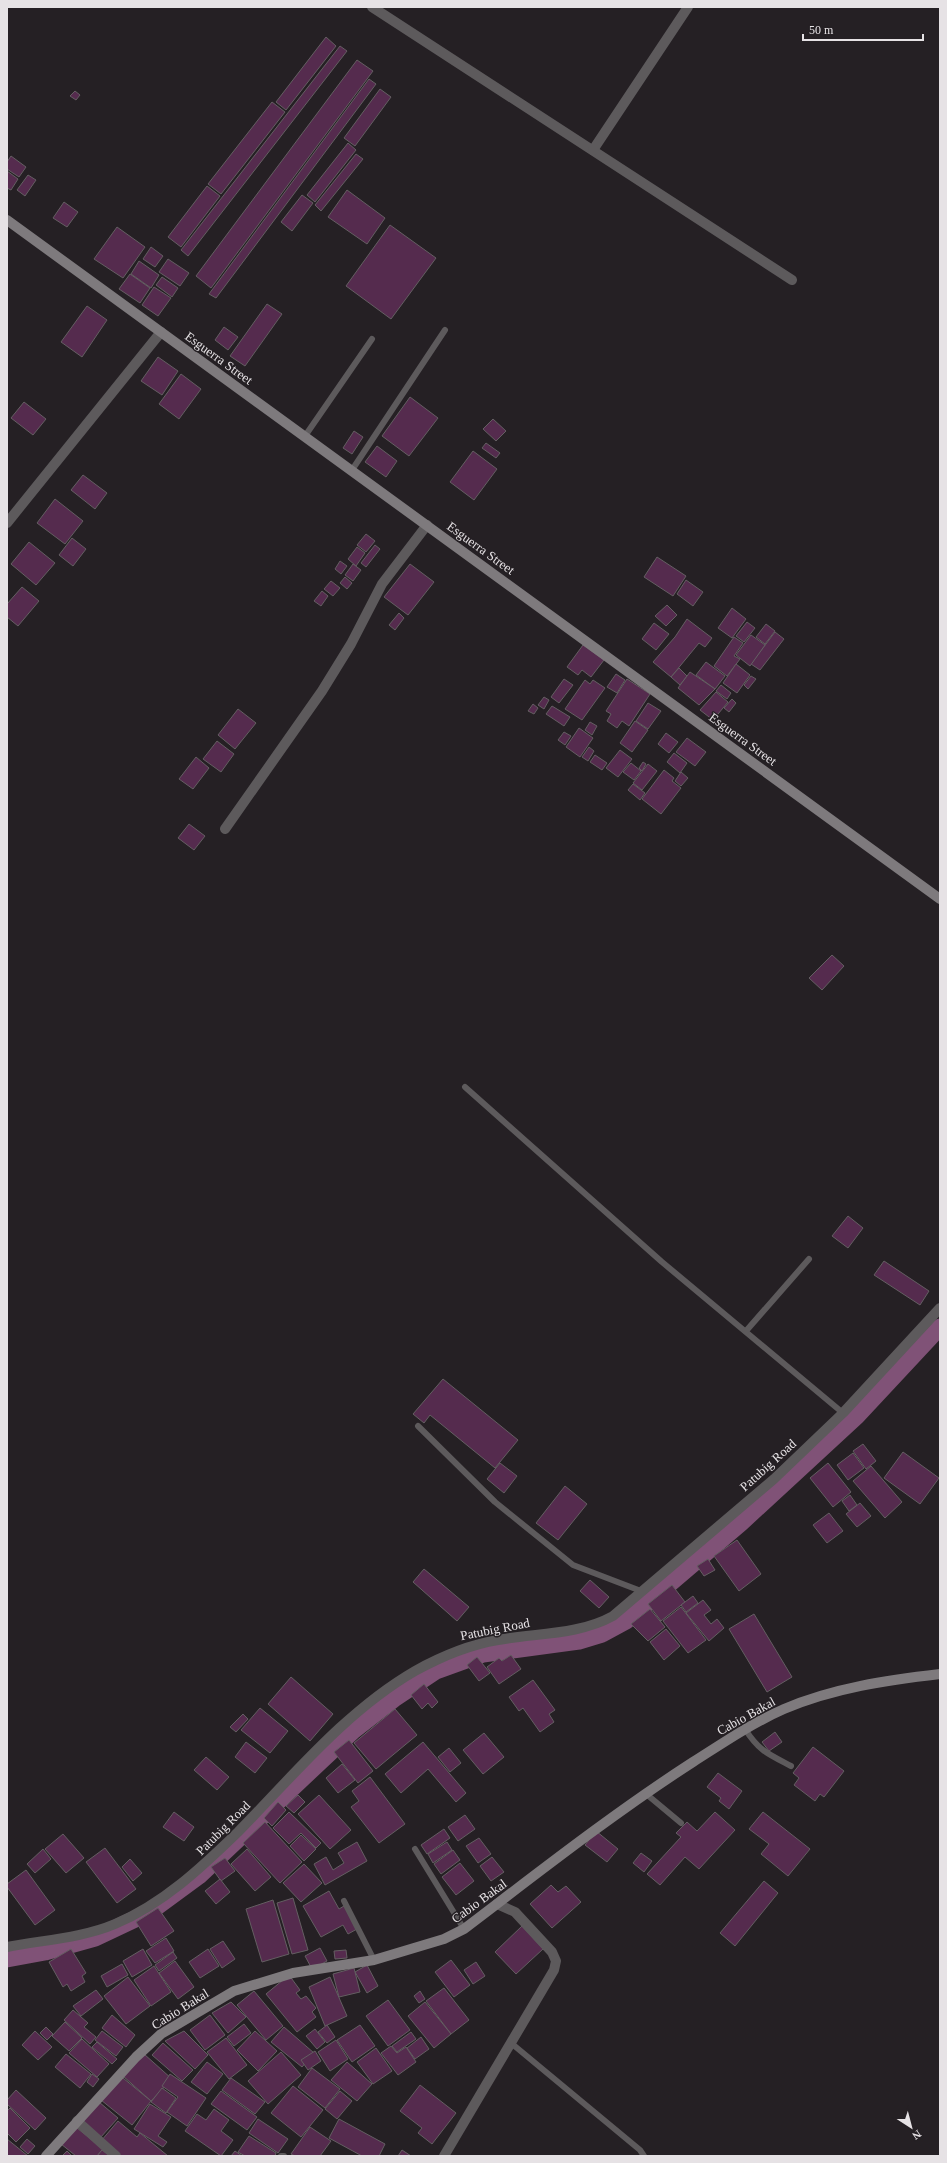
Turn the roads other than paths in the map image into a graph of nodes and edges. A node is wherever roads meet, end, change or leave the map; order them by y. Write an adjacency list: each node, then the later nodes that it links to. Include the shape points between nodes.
1 (372, 7): 3 (street)
2 (688, 7): 3 (street)
3 (593, 150): 5 (street)
4 (7, 220): 7 (main road, Esguerra Street)
5 (792, 280)
6 (445, 330): 10 (lane)
7 (161, 332): 9 (main road, Esguerra Street); 11 (street)
8 (372, 339): 9 (lane)
9 (305, 436): 10 (main road, Esguerra Street)
10 (352, 470): 12 (main road, Esguerra Street)
11 (7, 523)
12 (427, 525): 13 (street, via 382,584 351,644 322,691); 14 (main road, Esguerra Street)
13 (225, 829)
14 (940, 899)
15 (465, 1087): 18 (lane, via 662,1262)
16 (809, 1259): 18 (lane)
17 (940, 1308): 19 (street, Patubig Road)
18 (746, 1331): 19 (lane)
19 (843, 1413): 21 (street, Patubig Road, via 774,1478)
20 (418, 1426): 21 (lane, via 495,1502 573,1565)
21 (641, 1591): 31 (street, Patubig Road, via 613,1616 601,1622 582,1628 478,1644 449,1653 414,1672 346,1723 201,1868 144,1910 115,1924 87,1933)
22 (940, 1674): 23 (main road, Cabio Bakal, via 895,1679 822,1696 784,1709)
23 (745, 1729): 24 (lane, via 764,1752); 25 (main road, Cabio Bakal)
24 (790, 1766)
25 (645, 1794): 26 (lane); 29 (main road, Cabio Bakal)
26 (681, 1823)
27 (415, 1849): 30 (lane)
28 (344, 1901): 32 (lane)
29 (497, 1904): 30 (main road, Cabio Bakal); 33 (street, via 514,1912 552,1952 556,1960 554,1970)
30 (464, 1929): 32 (main road, Cabio Bakal, via 444,1939)
31 (7, 1947)
32 (374, 1960): 34 (main road, Cabio Bakal, via 293,1973 234,1992 161,2034 136,2057)
33 (511, 2042): 39 (street); 40 (lane)
34 (77, 2121): 35 (main road, Cabio Bakal); 36 (street)
35 (46, 2156)
36 (116, 2156)
37 (280, 2156): 38 (lane)
38 (284, 2156)
39 (444, 2156)
40 (644, 2156)

